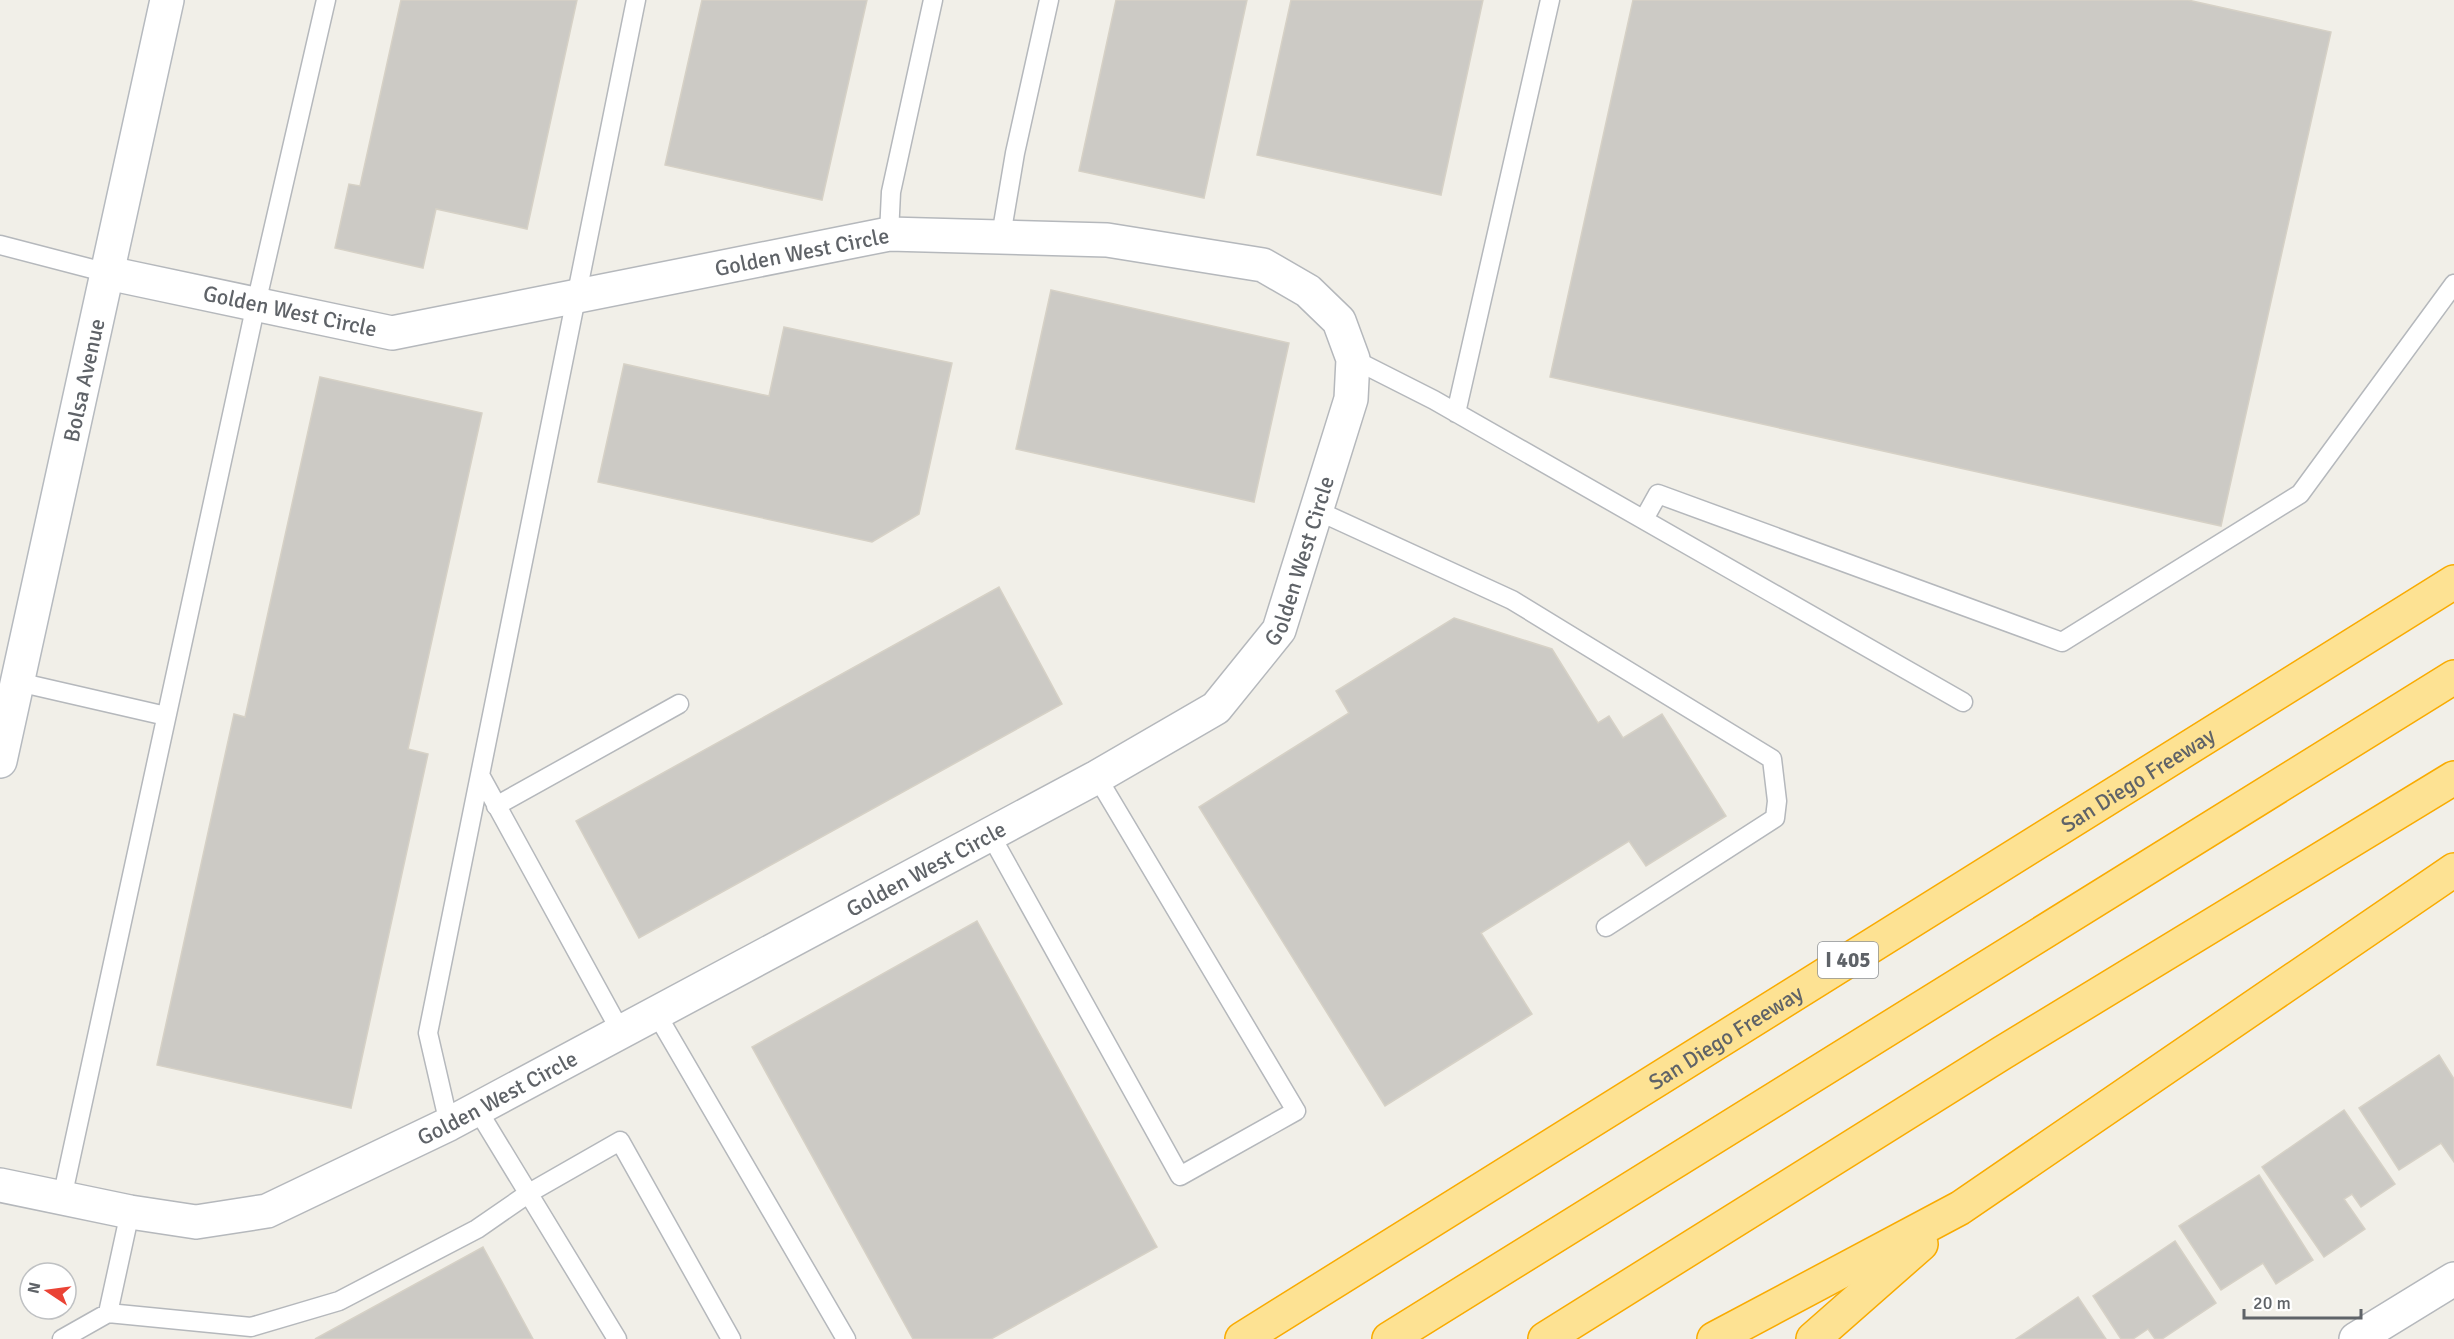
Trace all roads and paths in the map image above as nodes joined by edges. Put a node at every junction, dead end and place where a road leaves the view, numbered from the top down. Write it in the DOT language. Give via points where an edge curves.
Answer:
graph roads {
  1 [pos="167,0"];
  2 [pos="326,0"];
  3 [pos="636,0"];
  4 [pos="933,0"];
  5 [pos="1048,0"];
  6 [pos="1550,0"];
  7 [pos="889,234"];
  8 [pos="1000,237"];
  9 [pos="0,245"];
  10 [pos="108,273"];
  11 [pos="2454,284"];
  12 [pos="576,296"];
  13 [pos="256,304"];
  14 [pos="1353,359"];
  15 [pos="1456,413"];
  16 [pos="1316,510"];
  17 [pos="1644,519"];
  18 [pos="2454,582"];
  19 [pos="2454,677"];
  20 [pos="18,682"];
  21 [pos="1963,702"];
  22 [pos="679,704"];
  23 [pos="166,716"];
  24 [pos="0,761"];
  25 [pos="480,775"];
  26 [pos="1097,777"];
  27 [pos="2454,778"];
  28 [pos="496,806"];
  29 [pos="990,834"];
  30 [pos="2454,870"];
  31 [pos="1606,927"];
  32 [pos="656,1013"];
  33 [pos="621,1032"];
  34 [pos="463,1116"];
  35 [pos="0,1185"];
  36 [pos="528,1193"];
  37 [pos="62,1198"];
  38 [pos="1960,1209"];
  39 [pos="130,1212"];
  40 [pos="2454,1280"];
  41 [pos="108,1313"];
  42 [pos="62,1339"];
  43 [pos="617,1339"];
  44 [pos="731,1339"];
  45 [pos="846,1339"];
  46 [pos="1242,1339"];
  47 [pos="1389,1339"];
  48 [pos="1545,1339"];
  49 [pos="1714,1339"];
  50 [pos="1814,1339"];
  51 [pos="2356,1339"];
  1 -- 10 [label="street, Bolsa Avenue"];
  2 -- 13 [label="lane"];
  3 -- 12 [label="lane"];
  4 -- 7 [label="lane" via="891,192"];
  5 -- 8 [label="lane"];
  6 -- 15 [label="lane"];
  7 -- 8 [label="street, Golden West Circle"];
  7 -- 12 [label="street, Golden West Circle"];
  8 -- 14 [label="street, Golden West Circle" via="1107,240 1263,265 1308,291 1339,321"];
  9 -- 10 [label="lane"];
  10 -- 13 [label="street, Golden West Circle"];
  10 -- 20 [label="street, Bolsa Avenue"];
  11 -- 17 [label="lane" via="2300,494 2062,642 1658,494"];
  12 -- 13 [label="street, Golden West Circle" via="392,333"];
  12 -- 25 [label="lane"];
  13 -- 23 [label="lane"];
  14 -- 15 [label="lane"];
  14 -- 16 [label="street, Golden West Circle" via="1352,399"];
  15 -- 17 [label="lane"];
  16 -- 26 [label="street, Golden West Circle" via="1280,630 1216,708"];
  16 -- 31 [label="lane" via="1512,600 1772,759 1775,818"];
  17 -- 21 [label="lane"];
  18 -- 46 [label="highway, San Diego Freeway / I 405"];
  19 -- 47 [label="highway"];
  20 -- 23 [label="lane"];
  20 -- 24 [label="street, Bolsa Avenue"];
  22 -- 28 [label="lane"];
  23 -- 37 [label="lane"];
  25 -- 28 [label="lane"];
  25 -- 34 [label="lane" via="428,1033"];
  26 -- 29 [label="street, Golden West Circle"];
  26 -- 29 [label="lane" via="1296,1111 1180,1176"];
  27 -- 48 [label="highway" via="2002,1053"];
  28 -- 33 [label="lane"];
  29 -- 32 [label="street, Golden West Circle"];
  30 -- 38 [label="highway"];
  32 -- 33 [label="street, Golden West Circle"];
  32 -- 45 [label="lane"];
  33 -- 34 [label="street, Golden West Circle"];
  34 -- 36 [label="lane"];
  34 -- 39 [label="street, Golden West Circle" via="267,1211 195,1222"];
  35 -- 37 [label="street, Golden West Circle"];
  36 -- 41 [label="lane" via="477,1229 339,1301 251,1327"];
  36 -- 43 [label="lane"];
  36 -- 44 [label="lane" via="620,1141"];
  37 -- 39 [label="street, Golden West Circle"];
  38 -- 49 [label="highway"];
  38 -- 50 [label="highway"];
  39 -- 41 [label="lane"];
  40 -- 51 [label="street"];
  41 -- 42 [label="lane"];
}
